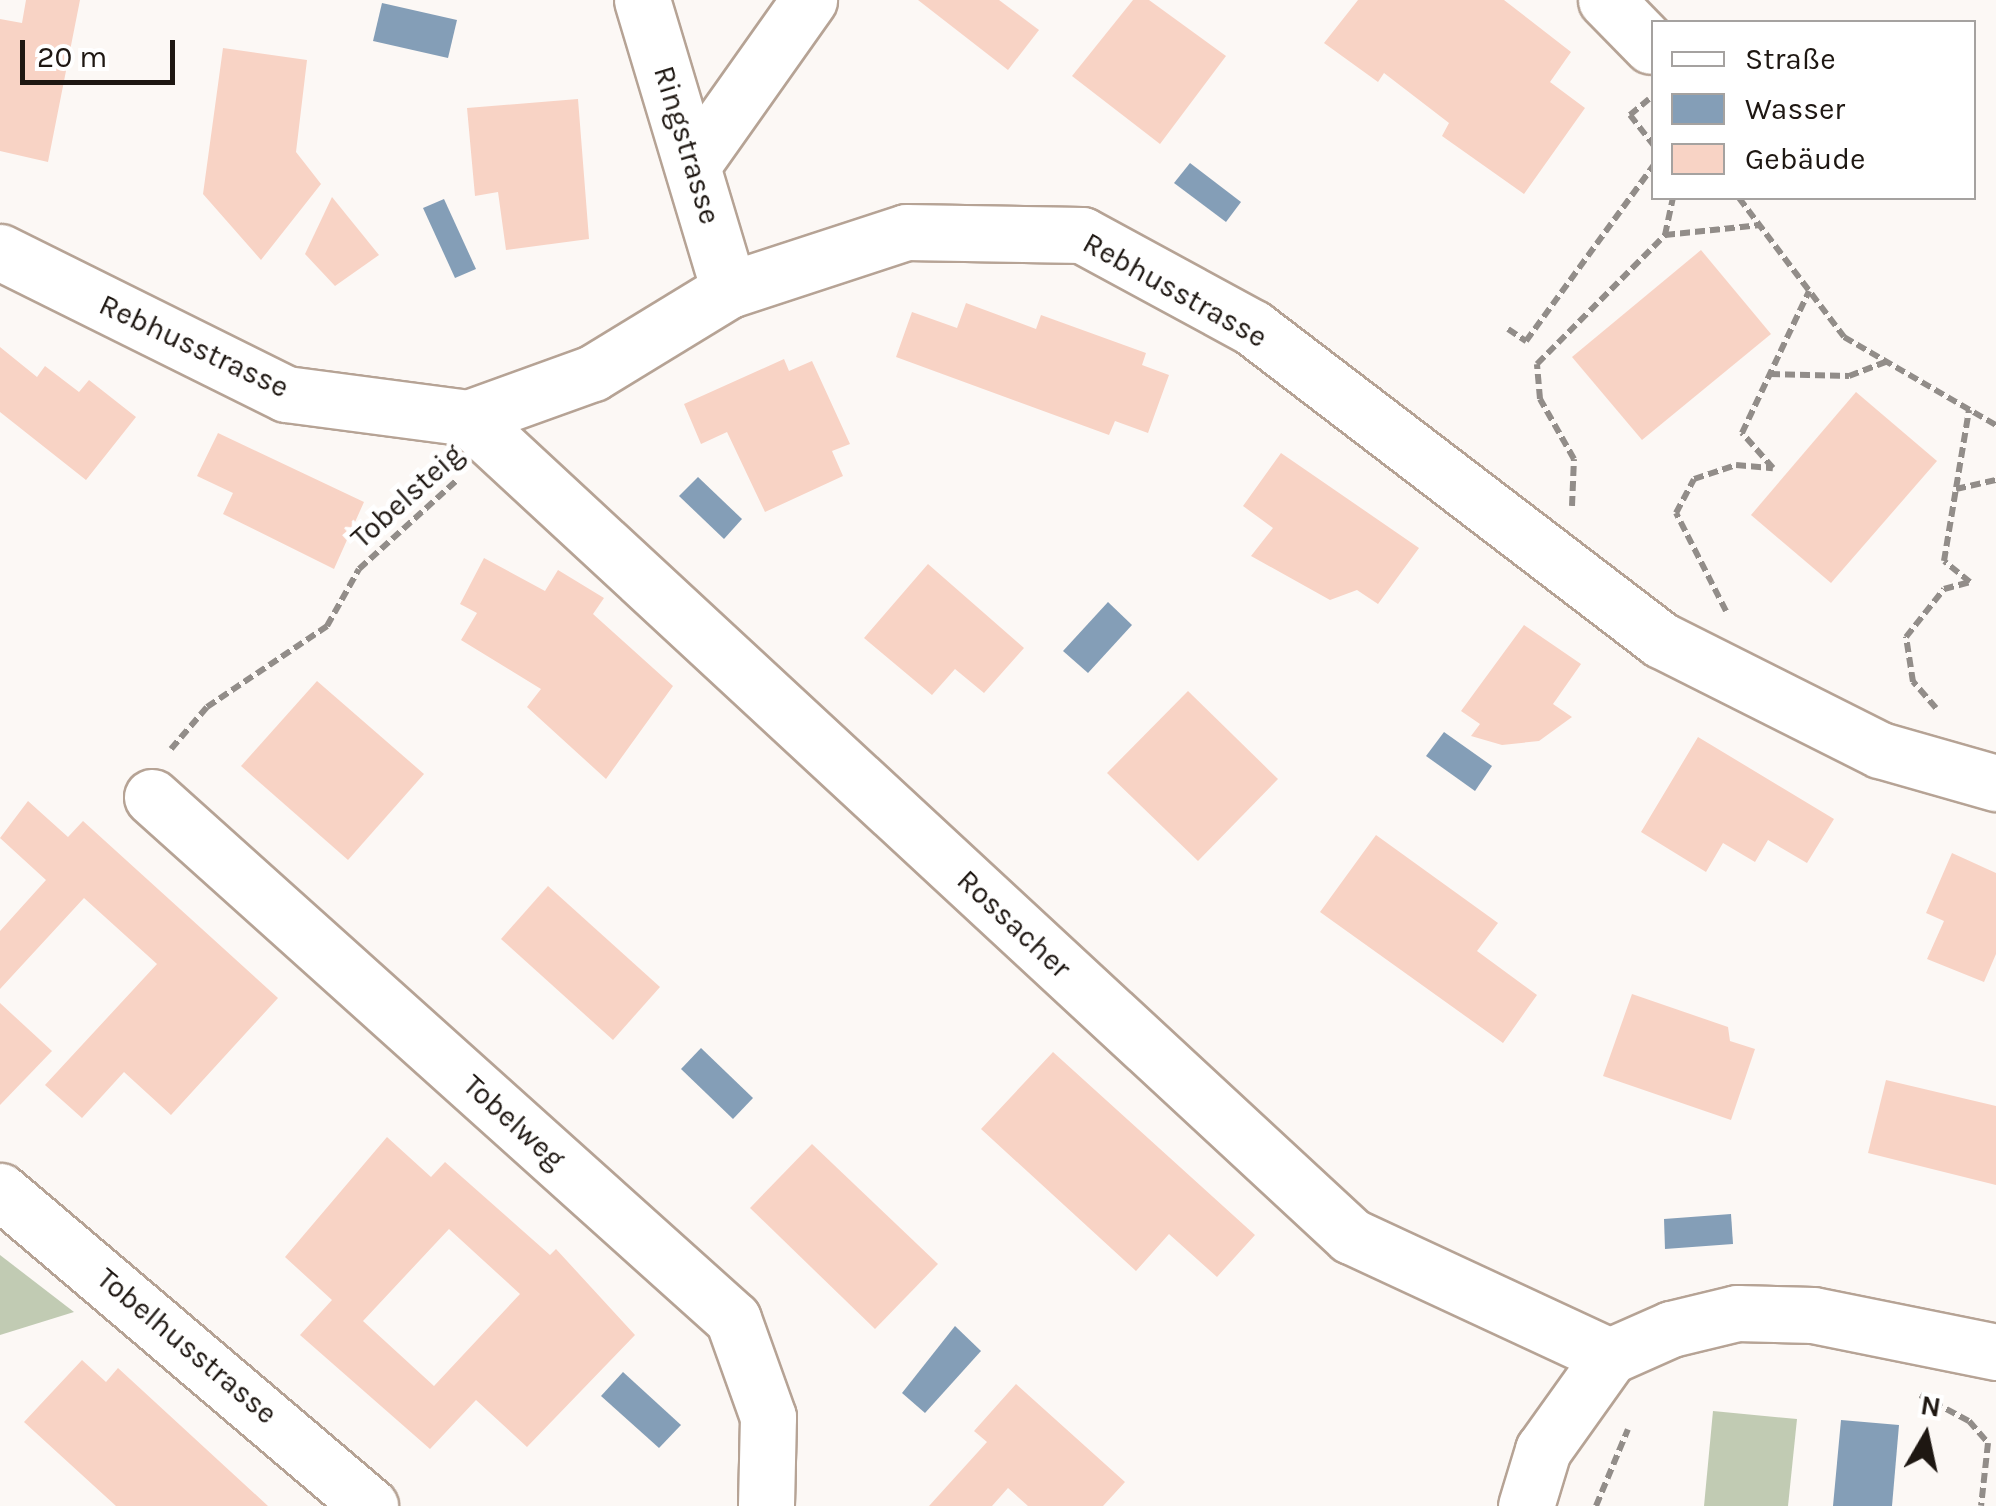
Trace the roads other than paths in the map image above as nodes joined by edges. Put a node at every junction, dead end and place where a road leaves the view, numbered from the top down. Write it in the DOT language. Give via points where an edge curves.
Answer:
graph roads {
  1 [pos="642,0"];
  2 [pos="809,0"];
  3 [pos="1606,0"];
  4 [pos="1651,68"];
  5 [pos="694,164"];
  6 [pos="0,252"];
  7 [pos="730,290"];
  8 [pos="482,431"];
  9 [pos="1973,777"];
  10 [pos="152,797"];
  11 [pos="0,1191"];
  12 [pos="1996,1352"];
  13 [pos="1610,1356"];
  14 [pos="370,1506"];
  15 [pos="766,1506"];
  16 [pos="1526,1506"];
  1 -- 5 [label="street, Ringstrasse"];
  2 -- 5 [label="street"];
  3 -- 4 [label="street"];
  5 -- 7 [label="street, Ringstrasse"];
  6 -- 8 [label="street, Rebhusstrasse" via="286,394"];
  7 -- 8 [label="street, Rebhusstrasse"];
  7 -- 9 [label="street, Rebhusstrasse" via="906,232 1082,235 1254,328 1660,640 1880,750"];
  8 -- 13 [label="street, Rossacher" via="1351,1236"];
  10 -- 15 [label="street, Tobelweg" via="734,1319 768,1417"];
  11 -- 14 [label="street, Tobelhusstrasse"];
  12 -- 13 [label="street" via="1812,1315 1737,1313"];
  13 -- 16 [label="street" via="1543,1450"];
}
